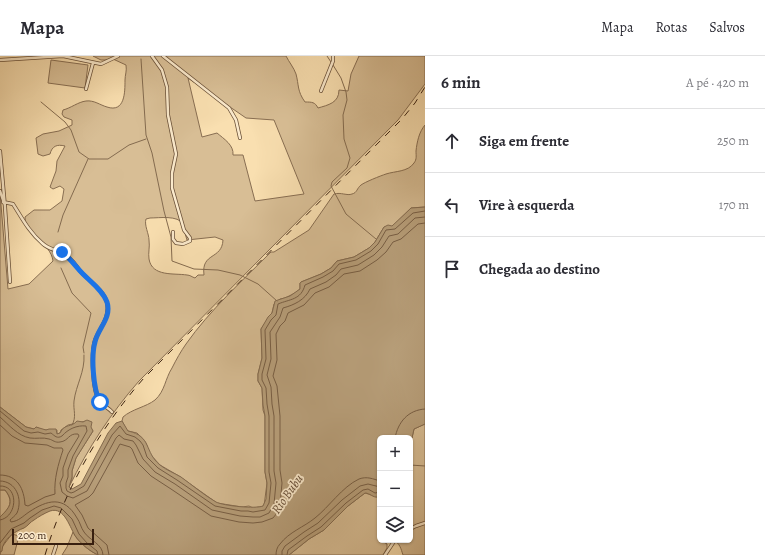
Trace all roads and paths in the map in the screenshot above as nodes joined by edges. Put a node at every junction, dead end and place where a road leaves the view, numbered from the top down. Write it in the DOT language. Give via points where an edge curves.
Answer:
graph roads {
  1 [pos="118,56"];
  2 [pos="152,56"];
  3 [pos="163,56"];
  4 [pos="333,56"];
  5 [pos="75,57"];
  6 [pos="0,60"];
  7 [pos="93,63"];
  8 [pos="86,89"];
  9 [pos="321,91"];
  10 [pos="240,138"];
  11 [pos="0,151"];
  12 [pos="0,190"];
  13 [pos="4,202"];
  14 [pos="173,232"];
  15 [pos="10,282"];
  16 [pos="112,412"];
  17 [pos="425,523"];
  18 [pos="413,528"];
  19 [pos="393,543"];
  20 [pos="56,546"];
  21 [pos="53,555"];
  22 [pos="385,555"];
  1 -- 7 [label="street" via="103,64"];
  2 -- 14 [label="street" via="162,70 167,87 168,115 176,154 172,188 184,230 190,241 177,244 173,240"];
  3 -- 10 [label="street" via="229,108 236,120"];
  4 -- 9 [label="street"];
  5 -- 6 [label="street"];
  5 -- 7 [label="street"];
  7 -- 8 [label="street"];
  11 -- 13 [label="street"];
  12 -- 13 [label="street"];
  13 -- 15 [label="street"];
  13 -- 16 [label="street" via="13,204 28,230 42,243 70,258 106,300 106,319 94,344 93,378 100,402"];
  17 -- 18 [label="street"];
  19 -- 22 [label="street"];
  20 -- 21 [label="street"];
}
